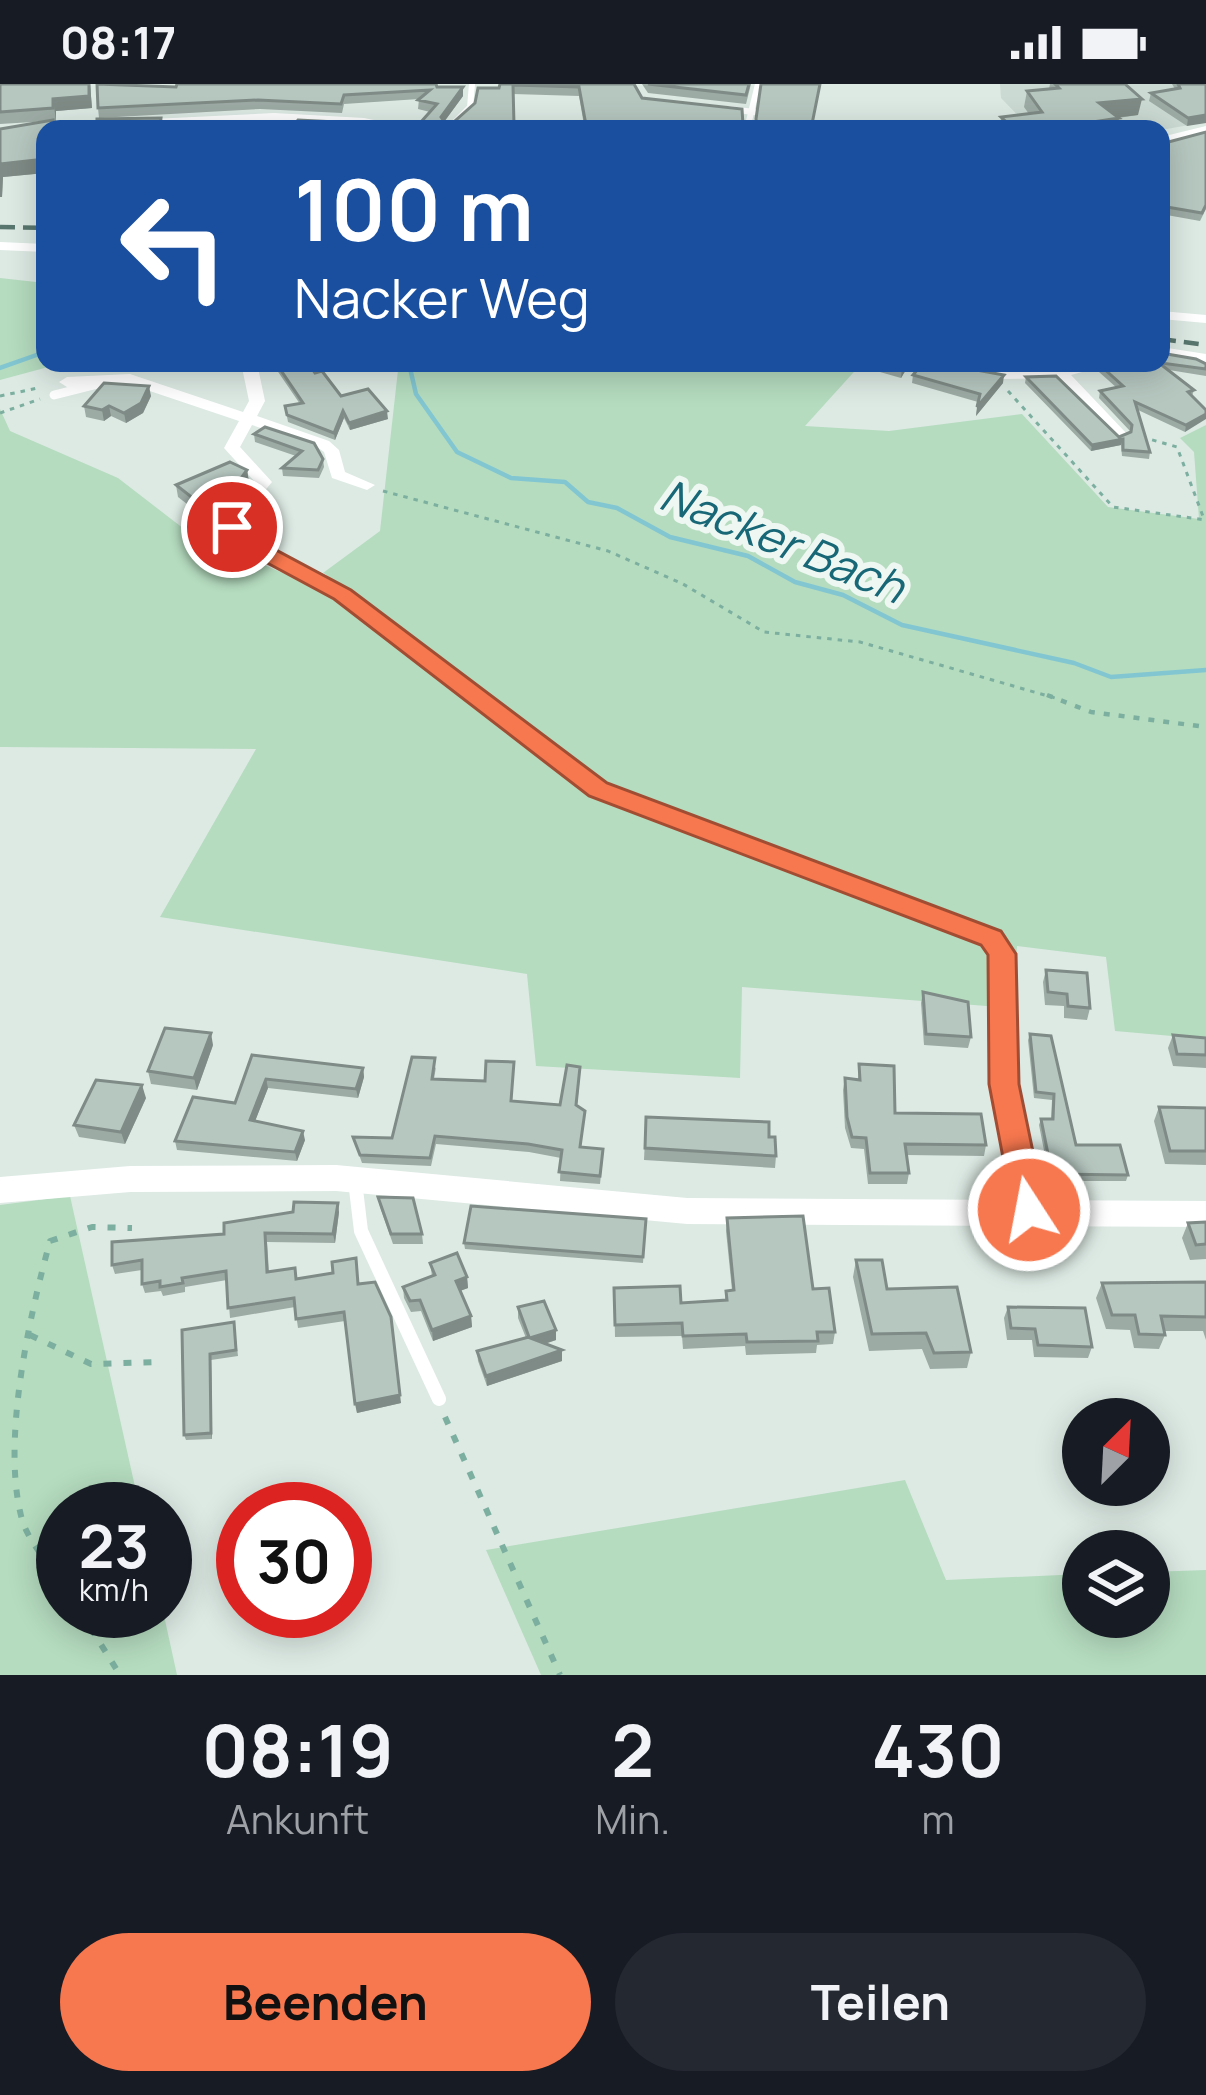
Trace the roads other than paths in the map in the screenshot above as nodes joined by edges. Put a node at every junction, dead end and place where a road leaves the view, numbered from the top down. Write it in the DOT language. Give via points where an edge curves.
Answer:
graph roads {
  1 [pos="472,84"];
  2 [pos="758,84"];
  3 [pos="713,107"];
  4 [pos="754,112"];
  5 [pos="457,120"];
  6 [pos="751,120"];
  7 [pos="36,130"];
  8 [pos="21,131"];
  9 [pos="1206,131"];
  10 [pos="1170,140"];
  11 [pos="0,246"];
  12 [pos="36,248"];
  13 [pos="1170,316"];
  14 [pos="1206,319"];
  15 [pos="1170,352"];
  16 [pos="1206,358"];
  17 [pos="252,372"];
  18 [pos="985,372"];
  19 [pos="1076,372"];
  20 [pos="1063,376"];
  21 [pos="68,382"];
  22 [pos="154,387"];
  23 [pos="55,395"];
  24 [pos="247,421"];
  25 [pos="1119,434"];
  26 [pos="367,485"];
  27 [pos="355,1179"];
  28 [pos="0,1190"];
  29 [pos="1029,1210"];
  30 [pos="1206,1214"];
  31 [pos="439,1399"];
  1 -- 5 [label="lane" via="470,107"];
  2 -- 4 [label="lane"];
  3 -- 4 [label="lane"];
  4 -- 6 [label="lane"];
  7 -- 8 [label="main road"];
  9 -- 10 [label="main road"];
  11 -- 12 [label="street"];
  13 -- 14 [label="street"];
  15 -- 16 [label="street"];
  17 -- 24 [label="street" via="258,394"];
  18 -- 20 [label="street"];
  19 -- 20 [label="street"];
  20 -- 25 [label="street"];
  21 -- 22 [label="street" via="112,377"];
  22 -- 23 [label="lane" via="93,384"];
  22 -- 24 [label="street"];
  24 -- 26 [label="street" via="323,444 338,475"];
  24 -- 29 [label="street" via="232,448 264,482 236,516 236,536 343,595 588,784 991,938 1002,954 1004,1084"];
  27 -- 28 [label="street" via="130,1179"];
  27 -- 29 [label="street" via="688,1211"];
  27 -- 31 [label="lane" via="361,1232"];
  29 -- 30 [label="street"];
}
